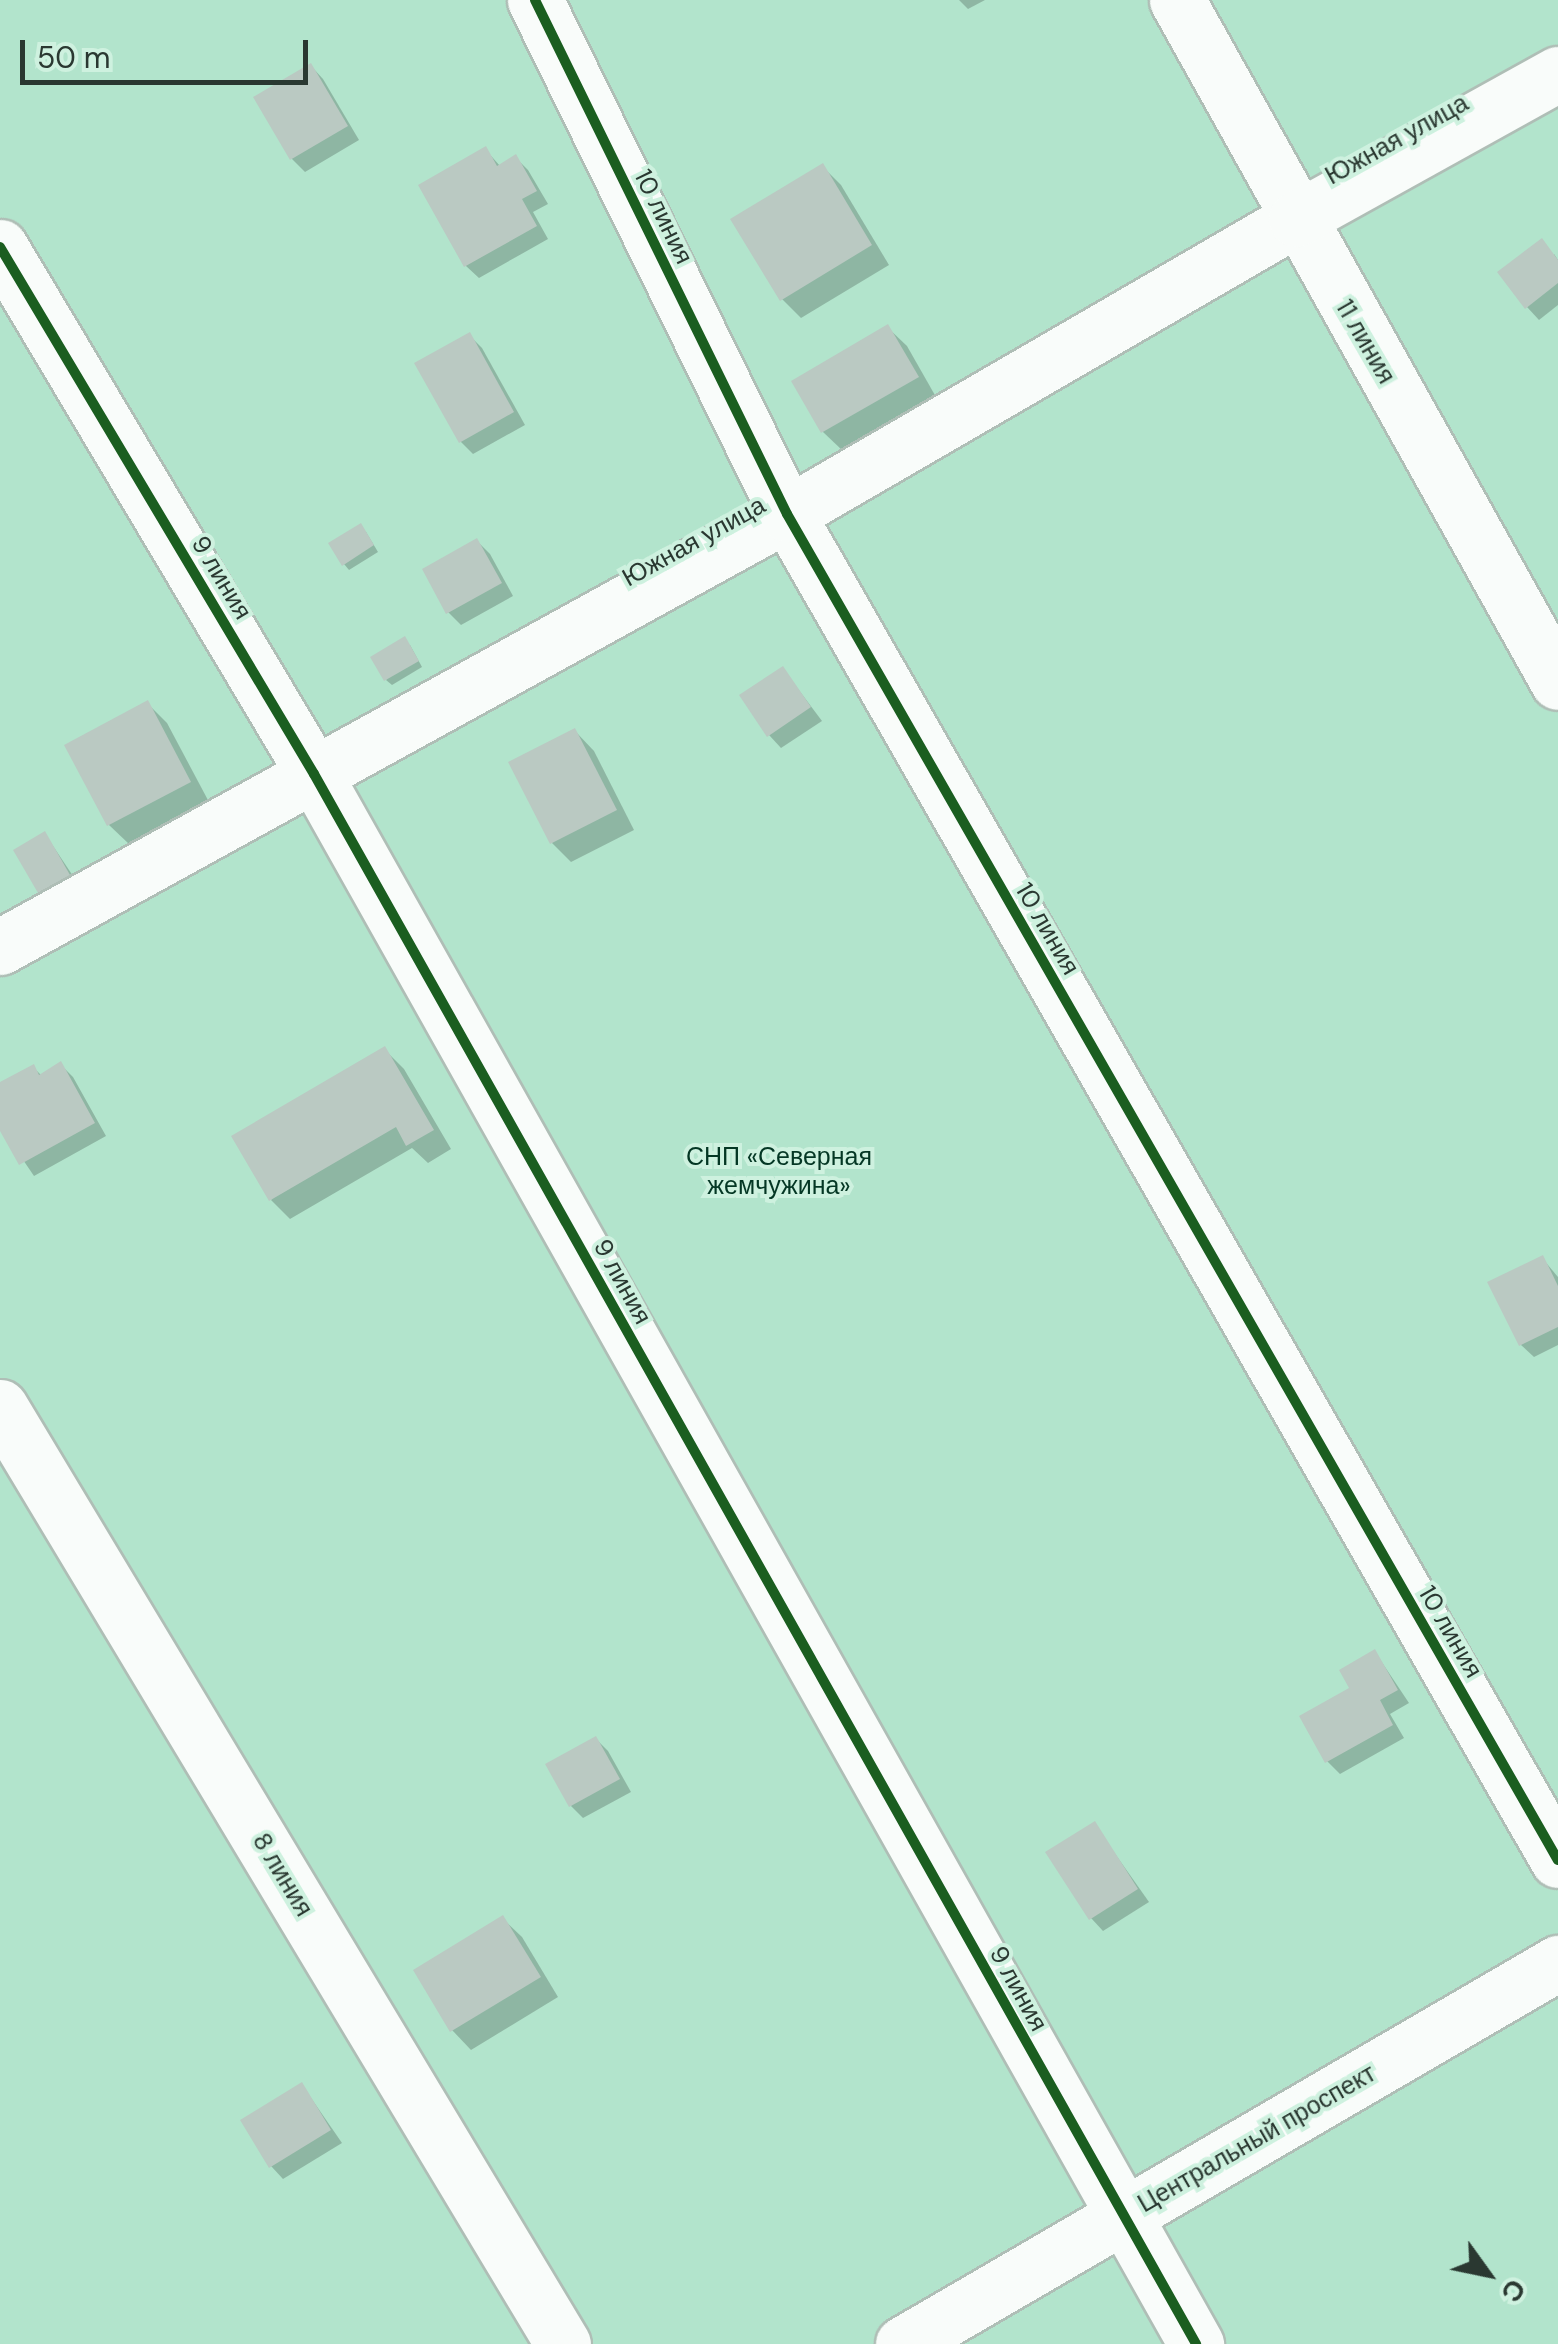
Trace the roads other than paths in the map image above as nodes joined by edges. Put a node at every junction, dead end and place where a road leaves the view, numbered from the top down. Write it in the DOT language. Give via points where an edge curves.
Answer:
graph roads {
  1 [pos="535,0"];
  2 [pos="1176,0"];
  3 [pos="1558,74"];
  4 [pos="1296,219"];
  5 [pos="0,247"];
  6 [pos="786,514"];
  7 [pos="1558,682"];
  8 [pos="314,774"];
  9 [pos="0,947"];
  10 [pos="0,1406"];
  11 [pos="1558,1860"];
  12 [pos="1558,1964"];
  13 [pos="1123,2218"];
  14 [pos="563,2344"];
  15 [pos="904,2344"];
  16 [pos="1196,2344"];
  1 -- 6 [label="street, 10 линия"];
  2 -- 4 [label="street, 11 линия"];
  3 -- 4 [label="street, Южная улица"];
  4 -- 6 [label="street, Южная улица"];
  4 -- 7 [label="street, 11 линия"];
  5 -- 8 [label="street, 9 линия"];
  6 -- 8 [label="street, Южная улица"];
  6 -- 11 [label="street, 10 линия"];
  8 -- 9 [label="street, Южная улица"];
  8 -- 13 [label="street, 9 линия"];
  10 -- 14 [label="street, 8 линия"];
  12 -- 13 [label="street, Центральный проспект"];
  13 -- 15 [label="street, Центральный проспект"];
  13 -- 16 [label="street, 9 линия"];
}
